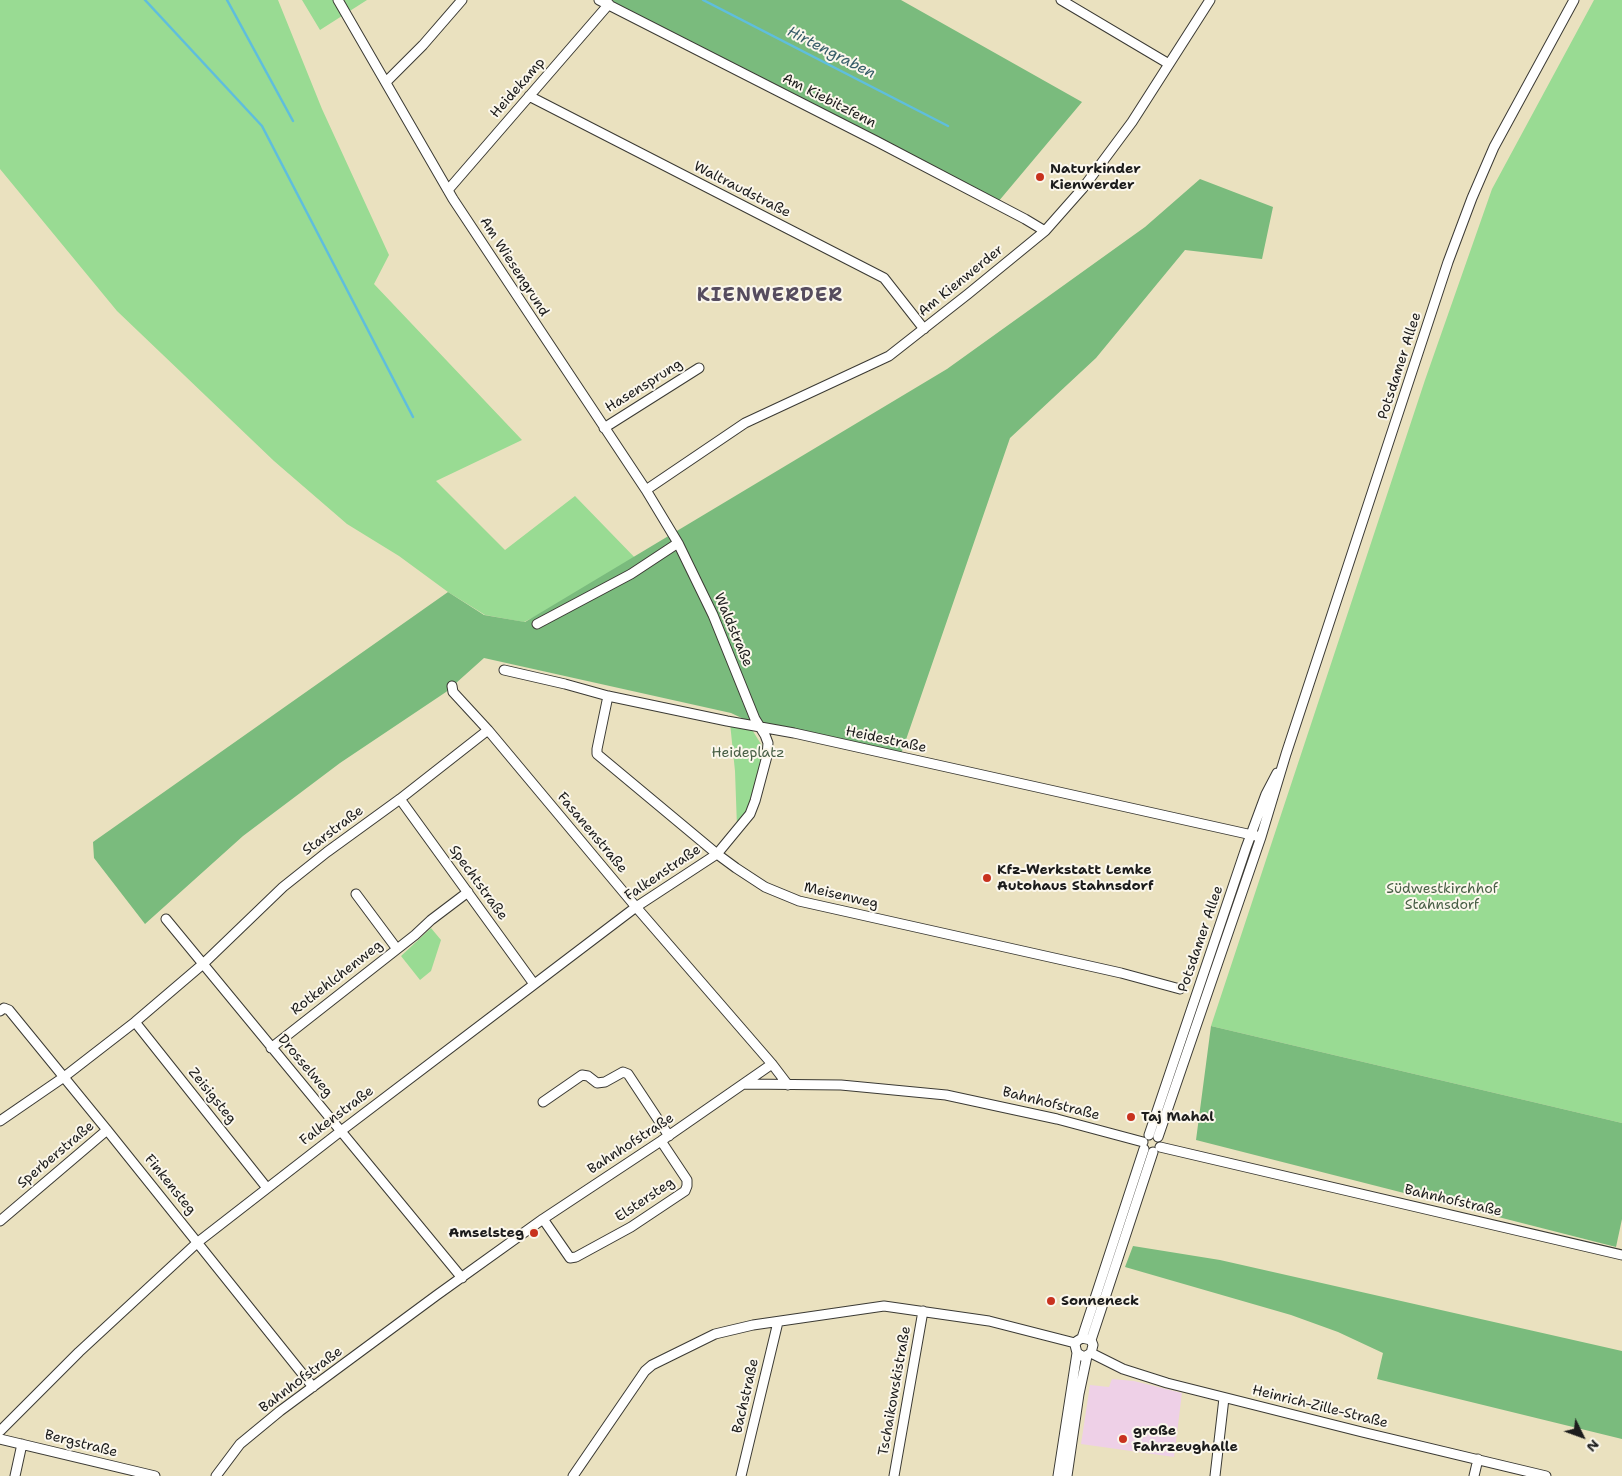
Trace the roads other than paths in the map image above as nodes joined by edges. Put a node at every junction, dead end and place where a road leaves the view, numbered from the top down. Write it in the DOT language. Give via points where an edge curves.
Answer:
graph roads {
  1 [pos="338,0"];
  2 [pos="462,0"];
  3 [pos="599,0"];
  4 [pos="1061,0"];
  5 [pos="1210,0"];
  6 [pos="1574,0"];
  7 [pos="609,4"];
  8 [pos="1169,64"];
  9 [pos="386,82"];
  10 [pos="529,96"];
  11 [pos="448,190"];
  12 [pos="1045,231"];
  13 [pos="924,329"];
  14 [pos="699,368"];
  15 [pos="604,428"];
  16 [pos="646,490"];
  17 [pos="678,543"];
  18 [pos="537,624"];
  19 [pos="504,670"];
  20 [pos="452,686"];
  21 [pos="608,696"];
  22 [pos="761,728"];
  23 [pos="488,730"];
  24 [pos="1286,754"];
  25 [pos="400,799"];
  26 [pos="1251,835"];
  27 [pos="1261,838"];
  28 [pos="717,854"];
  29 [pos="468,892"];
  30 [pos="356,894"];
  31 [pos="636,907"];
  32 [pos="166,919"];
  33 [pos="397,949"];
  34 [pos="203,964"];
  35 [pos="534,984"];
  36 [pos="1180,989"];
  37 [pos="0,1011"];
  38 [pos="136,1022"];
  39 [pos="271,1048"];
  40 [pos="772,1064"];
  41 [pos="64,1077"];
  42 [pos="743,1084"];
  43 [pos="788,1085"];
  44 [pos="543,1102"];
  45 [pos="0,1121"];
  46 [pos="107,1130"];
  47 [pos="340,1130"];
  48 [pos="665,1139"];
  49 [pos="1151,1144"];
  50 [pos="267,1188"];
  51 [pos="543,1219"];
  52 [pos="0,1221"];
  53 [pos="198,1242"];
  54 [pos="1622,1255"];
  55 [pos="462,1278"];
  56 [pos="923,1311"];
  57 [pos="778,1322"];
  58 [pos="1083,1340"];
  59 [pos="1077,1353"];
  60 [pos="1089,1355"];
  61 [pos="314,1387"];
  62 [pos="1224,1398"];
  63 [pos="0,1431"];
  64 [pos="0,1440"];
  65 [pos="22,1444"];
  66 [pos="1478,1459"];
  67 [pos="15,1476"];
  68 [pos="155,1476"];
  69 [pos="216,1476"];
  70 [pos="573,1476"];
  71 [pos="741,1476"];
  72 [pos="894,1476"];
  73 [pos="1058,1476"];
  74 [pos="1068,1476"];
  75 [pos="1215,1476"];
  76 [pos="1474,1476"];
  77 [pos="1546,1476"];
  1 -- 9 [label="street, Am Wiesengrund"];
  2 -- 9 [label="street"];
  3 -- 7 [label="street, Am Kiebitzfenn"];
  4 -- 8 [label="street"];
  5 -- 8 [label="street, Am Kienwerder"];
  6 -- 24 [label="street, Potsdamer Allee" via="1494,147 1472,198"];
  7 -- 10 [label="street, Heidekamp"];
  7 -- 12 [label="street, Am Kiebitzfenn"];
  8 -- 12 [label="street, Am Kienwerder" via="1107,156"];
  9 -- 11 [label="street, Am Wiesengrund"];
  10 -- 11 [label="street, Heidekamp"];
  10 -- 13 [label="street, Waltraudstraße" via="884,278"];
  11 -- 15 [label="street, Am Wiesengrund"];
  12 -- 13 [label="street, Am Kienwerder"];
  13 -- 16 [label="street, Am Kienwerder" via="889,356 744,423"];
  14 -- 15 [label="street, Hasensprung"];
  15 -- 16 [label="street, Am Wiesengrund"];
  16 -- 17 [label="street, Am Wiesengrund"];
  17 -- 18 [label="street" via="631,574"];
  17 -- 22 [label="street, Waldstraße"];
  19 -- 21 [label="street, Heidestraße"];
  20 -- 23 [label="street, Fasanenstraße" via="453,692"];
  21 -- 22 [label="street, Heidestraße"];
  21 -- 28 [label="street, Meisenweg" via="597,754"];
  22 -- 26 [label="street, Heidestraße"];
  22 -- 28 [label="street" via="768,743 767,756 755,801 750,814"];
  23 -- 25 [label="street, Starstraße"];
  23 -- 31 [label="street, Fasanenstraße"];
  24 -- 26 [label="street, Potsdamer Allee"];
  24 -- 27 [label="street, Potsdamer Allee"];
  25 -- 29 [label="street, Spechtstraße"];
  25 -- 34 [label="street, Starstraße" via="283,887"];
  26 -- 27 [label="street, Heidestraße"];
  26 -- 49 [label="street, Potsdamer Allee"];
  27 -- 49 [label="street, Potsdamer Allee"];
  28 -- 31 [label="street, Falkenstraße"];
  28 -- 36 [label="street, Meisenweg" via="765,887 800,901"];
  29 -- 33 [label="street, Rotkehlchenweg"];
  29 -- 35 [label="street, Spechtstraße"];
  30 -- 33 [label="street, Rotkehlchenweg"];
  31 -- 35 [label="street, Falkenstraße"];
  31 -- 40 [label="street, Fasanenstraße"];
  32 -- 34 [label="street"];
  33 -- 39 [label="street, Rotkehlchenweg"];
  34 -- 38 [label="street, Starstraße"];
  34 -- 39 [label="street, Drosselweg"];
  35 -- 47 [label="street, Falkenstraße"];
  37 -- 41 [label="street, Finkensteg" via="4,1008 9,1010"];
  38 -- 41 [label="street, Starstraße"];
  38 -- 50 [label="street, Zeisigsteg"];
  39 -- 47 [label="street, Drosselweg"];
  40 -- 42 [label="street"];
  40 -- 43 [label="street, Fasanenstraße"];
  41 -- 45 [label="street, Starstraße"];
  41 -- 46 [label="street, Finkensteg"];
  42 -- 43 [label="street, Bahnhofstraße"];
  42 -- 48 [label="street, Bahnhofstraße"];
  43 -- 49 [label="street, Bahnhofstraße" via="841,1085 951,1096"];
  44 -- 48 [label="street" via="582,1075 597,1083 623,1072 628,1074"];
  46 -- 52 [label="street, Sperberstraße"];
  46 -- 53 [label="street, Finkensteg"];
  47 -- 50 [label="street, Falkenstraße"];
  47 -- 55 [label="street, Drosselweg"];
  48 -- 51 [label="street, Bahnhofstraße"];
  48 -- 51 [label="street, Elstersteg" via="687,1186 685,1191 631,1227 570,1258"];
  49 -- 54 [label="street, Bahnhofstraße"];
  49 -- 58 [label="street, Potsdamer Allee"];
  50 -- 53 [label="street, Falkenstraße"];
  51 -- 55 [label="street, Bahnhofstraße"];
  53 -- 61 [label="street, Finkensteg"];
  53 -- 63 [label="street, Falkenstraße"];
  55 -- 61 [label="street, Bahnhofstraße"];
  56 -- 57 [label="street" via="884,1306"];
  56 -- 58 [label="street"];
  56 -- 72 [label="street, Tschaikowskistraße"];
  57 -- 70 [label="street" via="715,1334 652,1365"];
  57 -- 71 [label="street, Bachstraße"];
  58 -- 59 [label="street" via="1075,1348"];
  58 -- 60 [label="street" via="1093,1345"];
  59 -- 60 [label="street"];
  59 -- 73 [label="street"];
  60 -- 62 [label="street, Heinrich-Zille-Straße" via="1123,1369"];
  60 -- 74 [label="street" via="1079,1394"];
  61 -- 69 [label="street, Bahnhofstraße" via="240,1444"];
  62 -- 66 [label="street, Heinrich-Zille-Straße"];
  62 -- 75 [label="street"];
  64 -- 65 [label="street, Bergstraße"];
  65 -- 67 [label="street"];
  65 -- 68 [label="street, Bergstraße"];
  66 -- 76 [label="street"];
  66 -- 77 [label="street, Heinrich-Zille-Straße"];
}
